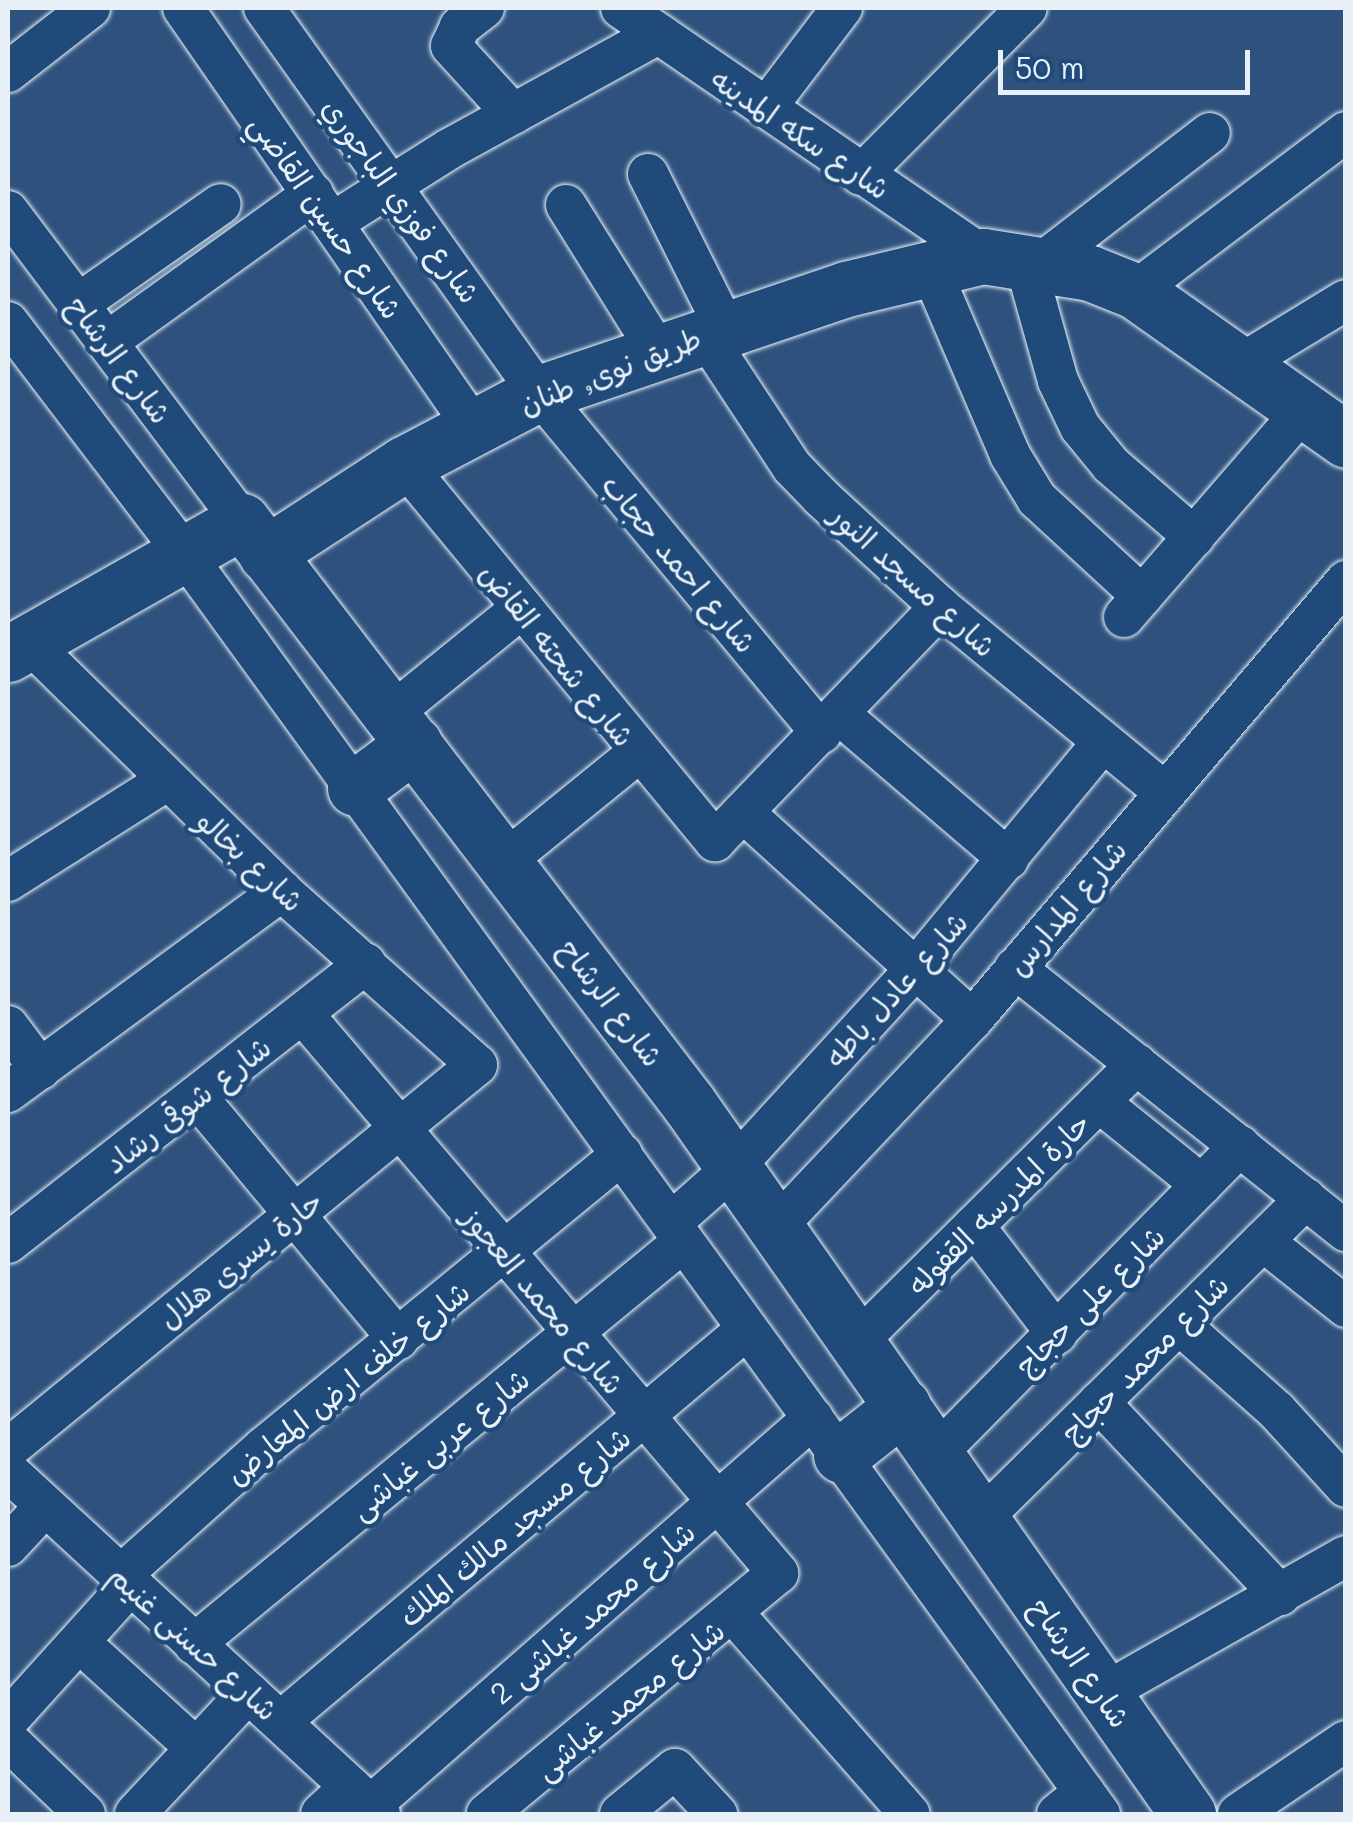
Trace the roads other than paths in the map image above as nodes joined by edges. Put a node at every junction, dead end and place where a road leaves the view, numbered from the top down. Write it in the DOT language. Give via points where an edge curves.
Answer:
graph roads {
  1 [pos="90,8"];
  2 [pos="182,8"];
  3 [pos="264,8"];
  4 [pos="484,8"];
  5 [pos="620,8"];
  6 [pos="842,8"];
  7 [pos="1027,8"];
  8 [pos="656,35"];
  9 [pos="8,72"];
  10 [pos="766,108"];
  11 [pos="512,114"];
  12 [pos="1346,132"];
  13 [pos="1210,133"];
  14 [pos="648,174"];
  15 [pos="861,174"];
  16 [pos="391,185"];
  17 [pos="221,204"];
  18 [pos="566,204"];
  19 [pos="322,208"];
  20 [pos="8,211"];
  21 [pos="1016,259"];
  22 [pos="930,268"];
  23 [pos="1135,290"];
  24 [pos="1346,300"];
  25 [pos="78,304"];
  26 [pos="8,322"];
  27 [pos="695,337"];
  28 [pos="107,342"];
  29 [pos="1244,362"];
  30 [pos="540,393"];
  31 [pos="472,425"];
  32 [pos="1324,425"];
  33 [pos="404,464"];
  34 [pos="254,537"];
  35 [pos="1194,537"];
  36 [pos="186,556"];
  37 [pos="1346,582"];
  38 [pos="940,607"];
  39 [pos="522,608"];
  40 [pos="18,648"];
  41 [pos="830,724"];
  42 [pos="402,729"];
  43 [pos="1103,742"];
  44 [pos="638,753"];
  45 [pos="166,781"];
  46 [pos="355,788"];
  47 [pos="1162,791"];
  48 [pos="743,812"];
  49 [pos="1008,859"];
  50 [pos="505,861"];
  51 [pos="8,881"];
  52 [pos="282,891"];
  53 [pos="366,964"];
  54 [pos="916,968"];
  55 [pos="1016,968"];
  56 [pos="303,1014"];
  57 [pos="972,1020"];
  58 [pos="8,1026"];
  59 [pos="1137,1064"];
  60 [pos="474,1070"];
  61 [pos="24,1080"];
  62 [pos="196,1097"];
  63 [pos="1099,1102"];
  64 [pos="400,1129"];
  65 [pos="1240,1146"];
  66 [pos="622,1154"];
  67 [pos="733,1168"];
  68 [pos="1202,1185"];
  69 [pos="1306,1198"];
  70 [pos="294,1215"];
  71 [pos="778,1225"];
  72 [pos="974,1226"];
  73 [pos="1346,1231"];
  74 [pos="678,1232"];
  75 [pos="1263,1240"];
  76 [pos="8,1243"];
  77 [pos="504,1253"];
  78 [pos="1346,1307"];
  79 [pos="1179,1324"];
  80 [pos="747,1330"];
  81 [pos="572,1333"];
  82 [pos="1057,1334"];
  83 [pos="398,1339"];
  84 [pos="858,1341"];
  85 [pos="1099,1402"];
  86 [pos="903,1406"];
  87 [pos="643,1417"];
  88 [pos="826,1437"];
  89 [pos="8,1449"];
  90 [pos="936,1454"];
  91 [pos="8,1470"];
  92 [pos="1346,1487"];
  93 [pos="718,1502"];
  94 [pos="45,1506"];
  95 [pos="982,1518"];
  96 [pos="8,1546"];
  97 [pos="1346,1556"];
  98 [pos="126,1580"];
  99 [pos="771,1584"];
  100 [pos="1280,1595"];
  101 [pos="734,1614"];
  102 [pos="79,1642"];
  103 [pos="194,1644"];
  104 [pos="248,1693"];
  105 [pos="1102,1694"];
  106 [pos="8,1720"];
  107 [pos="281,1722"];
  108 [pos="8,1740"];
  109 [pos="1346,1741"];
  110 [pos="196,1748"];
  111 [pos="367,1802"];
  112 [pos="1080,1807"];
  113 [pos="85,1814"];
  114 [pos="135,1814"];
  115 [pos="321,1814"];
  116 [pos="487,1814"];
  117 [pos="620,1814"];
  118 [pos="717,1814"];
  119 [pos="910,1814"];
  120 [pos="1188,1814"];
  121 [pos="1238,1814"];
  1 -- 9 [label="street"];
  2 -- 19 [label="street, شارع حسين القاضي"];
  3 -- 16 [label="street, شارع فوزي الباجوري"];
  4 -- 11 [label="street" via="453,36 452,46"];
  5 -- 8 [label="street, شارع سكه المدينه"];
  6 -- 10 [label="street"];
  7 -- 15 [label="street"];
  8 -- 10 [label="street, شارع سكه المدينه"];
  8 -- 11 [label="street"];
  10 -- 15 [label="street, شارع سكه المدينه"];
  11 -- 16 [label="street"];
  12 -- 23 [label="street"];
  13 -- 21 [label="street"];
  14 -- 27 [label="street, شارع مسجد النور"];
  15 -- 21 [label="street, شارع سكه المدينه"];
  16 -- 19 [label="street"];
  16 -- 30 [label="street, شارع فوزي الباجوري"];
  17 -- 25 [label="street"];
  18 -- 27 [label="street"];
  19 -- 28 [label="street"];
  19 -- 31 [label="street, شارع حسين القاضي"];
  20 -- 25 [label="street, شارع الرشاح"];
  21 -- 22 [label="main road, طريق نوى, طنان"];
  21 -- 23 [label="main road"];
  21 -- 35 [label="street" via="1080,427 1111,465"];
  22 -- 27 [label="main road, طريق نوى, طنان"];
  22 -- 35 [label="street" via="1010,455 1037,499 1133,606"];
  23 -- 29 [label="main road"];
  24 -- 29 [label="street"];
  25 -- 28 [label="street, شارع الرشاح"];
  26 -- 36 [label="street"];
  27 -- 30 [label="main road, طريق نوى, طنان"];
  27 -- 38 [label="street, شارع مسجد النور" via="792,467"];
  28 -- 34 [label="street, شارع الرشاح"];
  29 -- 32 [label="main road"];
  30 -- 31 [label="main road, طريق نوى, طنان"];
  30 -- 41 [label="street, شارع احمد حجاب"];
  31 -- 33 [label="main road, طريق نوى, طنان"];
  32 -- 35 [label="street"];
  33 -- 34 [label="main road, طريق نوى, طنان"];
  33 -- 39 [label="street, شارع شحته القاض"];
  34 -- 36 [label="main road, طريق نوى, طنان"];
  34 -- 42 [label="main road, شارع الرشاح"];
  36 -- 40 [label="main road, طريق نوى, طنان"];
  36 -- 46 [label="street"];
  37 -- 47 [label="street, شارع المدارس"];
  38 -- 41 [label="street"];
  38 -- 43 [label="street, شارع مسجد النور"];
  39 -- 42 [label="street"];
  39 -- 44 [label="street, شارع شحته القاض"];
  40 -- 45 [label="street, شارع بخالو"];
  41 -- 48 [label="street"];
  41 -- 49 [label="street, شارع احمد حجاب"];
  42 -- 46 [label="main road"];
  42 -- 50 [label="main road, شارع الرشاح"];
  43 -- 47 [label="street, شارع مسجد النور"];
  43 -- 49 [label="street, شارع عادل باطه"];
  44 -- 48 [label="street, شارع شحته القاض" via="715,841"];
  44 -- 50 [label="street"];
  45 -- 51 [label="street"];
  45 -- 52 [label="street, شارع بخالو"];
  46 -- 66 [label="street"];
  47 -- 55 [label="street, شارع المدارس"];
  48 -- 54 [label="street"];
  49 -- 54 [label="street, شارع عادل باطه"];
  50 -- 67 [label="main road, شارع الرشاح"];
  52 -- 53 [label="street, شارع بخالو"];
  52 -- 61 [label="street"];
  53 -- 56 [label="street, شارع شوقى رشاد"];
  53 -- 60 [label="street, شارع بخالو" via="473,1055"];
  54 -- 57 [label="street"];
  54 -- 67 [label="street, شارع عادل باطه"];
  55 -- 57 [label="street, شارع المدارس"];
  55 -- 59 [label="street"];
  56 -- 62 [label="street, شارع شوقى رشاد"];
  56 -- 64 [label="street, شارع محمد العجوز"];
  57 -- 71 [label="street, شارع المدارس"];
  58 -- 61 [label="street"];
  59 -- 63 [label="street, حارة المدرسه القفوله"];
  59 -- 65 [label="street"];
  60 -- 64 [label="street, حارة يسرى هلال"];
  62 -- 70 [label="street"];
  62 -- 76 [label="street, شارع شوقى رشاد"];
  63 -- 68 [label="street"];
  63 -- 72 [label="street, حارة المدرسه القفوله"];
  64 -- 70 [label="street, حارة يسرى هلال"];
  64 -- 77 [label="street, شارع محمد العجوز"];
  65 -- 68 [label="street, شارع على حجاج"];
  65 -- 69 [label="street"];
  66 -- 74 [label="street"];
  66 -- 77 [label="street, شارع خلف ارض المعارض"];
  67 -- 71 [label="main road, شارع الرشاح"];
  67 -- 74 [label="street, شارع عادل باطه"];
  68 -- 82 [label="street, شارع على حجاج"];
  69 -- 73 [label="street"];
  69 -- 75 [label="street, شارع محمد حجاج"];
  70 -- 83 [label="street"];
  70 -- 89 [label="street, حارة يسرى هلال"];
  71 -- 84 [label="main road, شارع الرشاح"];
  72 -- 82 [label="street"];
  72 -- 84 [label="street, حارة المدرسه القفوله"];
  74 -- 80 [label="street"];
  74 -- 81 [label="street, شارع عربى غباشى"];
  75 -- 78 [label="street"];
  75 -- 79 [label="street, شارع محمد حجاج"];
  77 -- 81 [label="street, شارع محمد العجوز"];
  77 -- 83 [label="street, شارع خلف ارض المعارض"];
  79 -- 85 [label="street, شارع محمد حجاج"];
  79 -- 92 [label="street" via="1276,1410"];
  80 -- 87 [label="street, شارع مسجد مالك الملك"];
  80 -- 88 [label="street"];
  81 -- 87 [label="street, شارع محمد العجوز"];
  81 -- 103 [label="street, شارع عربى غباشى"];
  82 -- 90 [label="street, شارع على حجاج"];
  83 -- 98 [label="street, شارع خلف ارض المعارض"];
  84 -- 86 [label="main road, شارع الرشاح"];
  85 -- 95 [label="street, شارع محمد حجاج"];
  85 -- 100 [label="street"];
  86 -- 88 [label="main road"];
  86 -- 90 [label="main road, شارع الرشاح"];
  87 -- 93 [label="street, شارع محمد العجوز"];
  87 -- 107 [label="street, شارع مسجد مالك الملك"];
  88 -- 93 [label="street, شارع محمد غباشى 2"];
  88 -- 112 [label="street"];
  90 -- 95 [label="main road, شارع الرشاح"];
  91 -- 94 [label="street, شارع حسنى غنيم"];
  93 -- 99 [label="street, شارع محمد العجوز" via="776,1569"];
  93 -- 111 [label="street, شارع محمد غباشى 2"];
  94 -- 96 [label="street"];
  94 -- 98 [label="street, شارع حسنى غنيم"];
  95 -- 105 [label="main road, شارع الرشاح"];
  97 -- 100 [label="street"];
  98 -- 102 [label="street, شارع خلف ارض المعارض"];
  98 -- 103 [label="street, شارع حسنى غنيم"];
  99 -- 101 [label="street, شارع محمد غباشى"];
  100 -- 105 [label="street"];
  101 -- 116 [label="street, شارع محمد غباشى"];
  101 -- 119 [label="street"];
  102 -- 106 [label="street, شارع خلف ارض المعارض"];
  102 -- 110 [label="street"];
  103 -- 104 [label="street, شارع حسنى غنيم"];
  104 -- 107 [label="street, شارع حسنى غنيم"];
  104 -- 110 [label="street"];
  105 -- 120 [label="main road, شارع الرشاح"];
  107 -- 111 [label="street, شارع حسنى غنيم"];
  108 -- 113 [label="street"];
  109 -- 121 [label="street"];
  110 -- 114 [label="street"];
  111 -- 115 [label="street, شارع محمد غباشى 2"];
  117 -- 118 [label="street" via="675,1768"];
}
